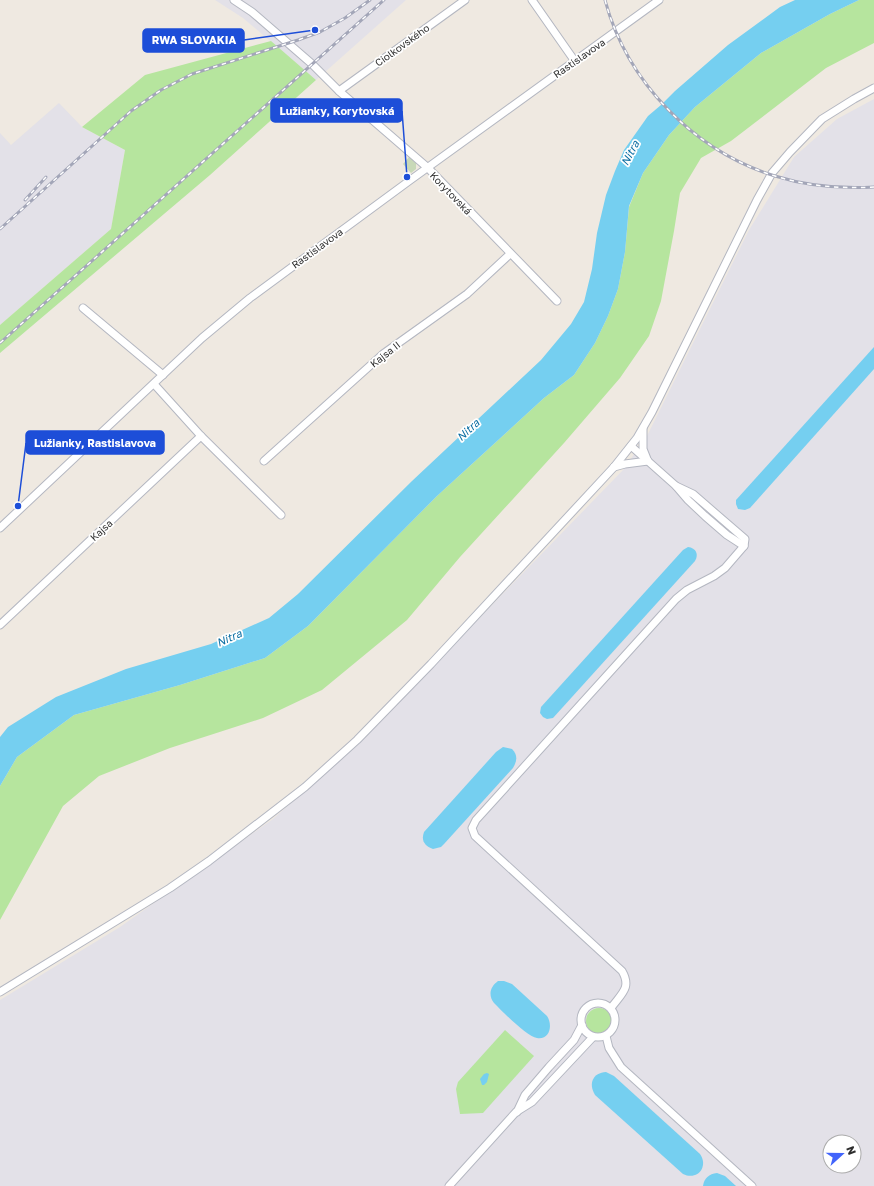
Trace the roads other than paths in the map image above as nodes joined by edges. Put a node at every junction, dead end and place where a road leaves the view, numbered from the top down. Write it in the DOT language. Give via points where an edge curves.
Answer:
graph roads {
  1 [pos="234,0"];
  2 [pos="465,0"];
  3 [pos="532,0"];
  4 [pos="659,0"];
  5 [pos="574,60"];
  6 [pos="874,88"];
  7 [pos="339,91"];
  8 [pos="428,168"];
  9 [pos="510,254"];
  10 [pos="557,302"];
  11 [pos="83,308"];
  12 [pos="164,375"];
  13 [pos="154,384"];
  14 [pos="643,429"];
  15 [pos="201,436"];
  16 [pos="631,446"];
  17 [pos="264,460"];
  18 [pos="648,461"];
  19 [pos="614,467"];
  20 [pos="281,515"];
  21 [pos="0,528"];
  22 [pos="0,625"];
  23 [pos="0,992"];
  24 [pos="611,1008"];
  25 [pos="582,1025"];
  26 [pos="606,1036"];
  27 [pos="593,1037"];
  28 [pos="516,1112"];
  29 [pos="450,1185"];
  30 [pos="752,1186"];
  1 -- 7 [label="street, Korytovská" via="252,12 312,64"];
  2 -- 7 [label="street, Ciolkovského"];
  3 -- 5 [label="street"];
  4 -- 5 [label="street, Rastislavova"];
  5 -- 8 [label="street, Rastislavova"];
  6 -- 14 [label="street" via="822,119 772,173"];
  7 -- 8 [label="street, Korytovská"];
  8 -- 9 [label="street, Korytovská"];
  8 -- 12 [label="street, Rastislavova" via="250,298 202,338"];
  9 -- 10 [label="street, Korytovská"];
  9 -- 17 [label="street, Kajsa II" via="467,294 383,354"];
  11 -- 12 [label="street"];
  12 -- 13 [label="street, Rastislavova"];
  13 -- 15 [label="street"];
  13 -- 21 [label="street, Rastislavova"];
  14 -- 16 [label="street"];
  14 -- 18 [label="street" via="643,449"];
  15 -- 20 [label="street"];
  15 -- 22 [label="street, Kajsa"];
  16 -- 18 [label="street"];
  16 -- 19 [label="street"];
  18 -- 19 [label="street"];
  18 -- 24 [label="street" via="705,516 744,546 725,568 687,590 676,600 476,820 472,828 475,836 622,971 627,978 626,987"];
  19 -- 23 [label="street" via="425,670 357,740 305,787 209,861"];
  24 -- 25 [label="street" via="604,1004 590,1005 581,1017"];
  24 -- 26 [label="street" via="616,1020 615,1026"];
  25 -- 27 [label="street"];
  25 -- 28 [label="street" via="574,1040 525,1095"];
  26 -- 27 [label="street"];
  26 -- 30 [label="street" via="609,1048 621,1067"];
  27 -- 28 [label="street" via="532,1102"];
  28 -- 29 [label="street"];
}
